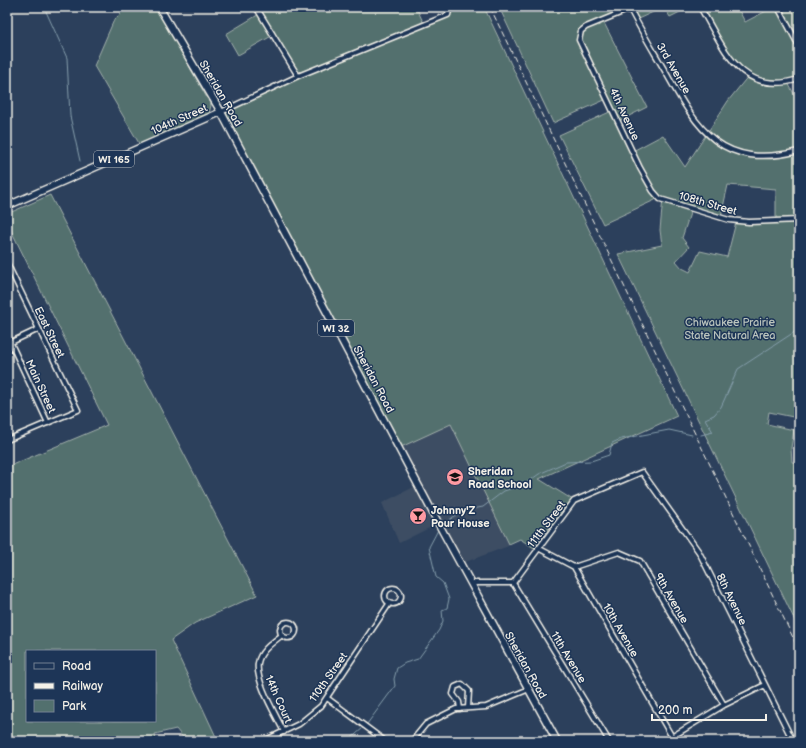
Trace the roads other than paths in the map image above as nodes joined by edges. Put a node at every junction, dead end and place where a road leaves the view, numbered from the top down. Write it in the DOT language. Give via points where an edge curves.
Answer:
graph roads {
  1 [pos="159,7"];
  2 [pos="256,7"];
  3 [pos="450,7"];
  4 [pos="700,7"];
  5 [pos="778,7"];
  6 [pos="630,8"];
  7 [pos="799,46"];
  8 [pos="298,76"];
  9 [pos="799,79"];
  10 [pos="221,112"];
  11 [pos="799,151"];
  12 [pos="660,199"];
  13 [pos="7,206"];
  14 [pos="799,220"];
  15 [pos="7,263"];
  16 [pos="39,329"];
  17 [pos="7,335"];
  18 [pos="9,343"];
  19 [pos="48,423"];
  20 [pos="8,438"];
  21 [pos="642,472"];
  22 [pos="538,548"];
  23 [pos="574,567"];
  24 [pos="471,583"];
  25 [pos="513,583"];
  26 [pos="389,604"];
  27 [pos="282,635"];
  28 [pos="765,685"];
  29 [pos="529,689"];
  30 [pos="327,698"];
  31 [pos="724,705"];
  32 [pos="468,708"];
  33 [pos="460,709"];
  34 [pos="284,732"];
  35 [pos="672,737"];
  36 [pos="264,741"];
  37 [pos="386,741"];
  38 [pos="412,741"];
  39 [pos="557,741"];
  40 [pos="609,741"];
  41 [pos="665,741"];
  42 [pos="793,741"];
  1 -- 10 [label="main road, Sheridan Road / WI 32"];
  2 -- 8 [label="street"];
  3 -- 8 [label="street, 104th Street" via="448,15"];
  4 -- 9 [label="street" via="734,62 746,74 762,83 781,83"];
  5 -- 7 [label="street"];
  6 -- 11 [label="street, 3rd Avenue" via="674,88 707,135 728,148 754,156"];
  6 -- 12 [label="street, 4th Avenue" via="586,27 579,40 640,168"];
  8 -- 10 [label="street, 104th Street"];
  10 -- 13 [label="main road, 104th Street / WI 165"];
  10 -- 24 [label="main road, Sheridan Road / WI 32"];
  12 -- 14 [label="street, 108th Street" via="729,220"];
  15 -- 16 [label="street, East Street"];
  16 -- 18 [label="street"];
  16 -- 19 [label="street, East Street" via="78,410"];
  17 -- 18 [label="street, Main Street"];
  18 -- 19 [label="street, Main Street"];
  19 -- 20 [label="street"];
  21 -- 22 [label="street, 111th Street" via="574,501"];
  21 -- 28 [label="street, 8th Avenue" via="699,552"];
  22 -- 23 [label="street"];
  22 -- 25 [label="street, 111th Street"];
  23 -- 31 [label="street, 9th Avenue" via="619,552 640,561"];
  23 -- 35 [label="street, 10th Avenue"];
  24 -- 25 [label="street"];
  24 -- 29 [label="main road, Sheridan Road / WI 32"];
  25 -- 40 [label="street, 11th Avenue"];
  26 -- 26 [label="street, 110th Street" via="394,605 401,600 402,595 397,589 388,589 385,594 385,600"];
  26 -- 30 [label="street, 110th Street"];
  27 -- 27 [label="street, 14th Court" via="286,638 293,637 296,630 294,625 290,622 282,625"];
  27 -- 34 [label="street, 14th Court" via="266,648 258,662 258,676"];
  28 -- 31 [label="street"];
  28 -- 42 [label="street, 8th Avenue"];
  29 -- 32 [label="street" via="486,707"];
  29 -- 39 [label="main road, Sheridan Road / WI 32"];
  30 -- 34 [label="street, 110th Street" via="299,724"];
  30 -- 37 [label="street"];
  31 -- 35 [label="street"];
  32 -- 33 [label="street"];
  32 -- 33 [label="street" via="469,690 462,684 455,686 453,694 459,702"];
  33 -- 38 [label="street" via="426,724"];
  34 -- 36 [label="street, 110th Street"];
  35 -- 41 [label="street"];
}
